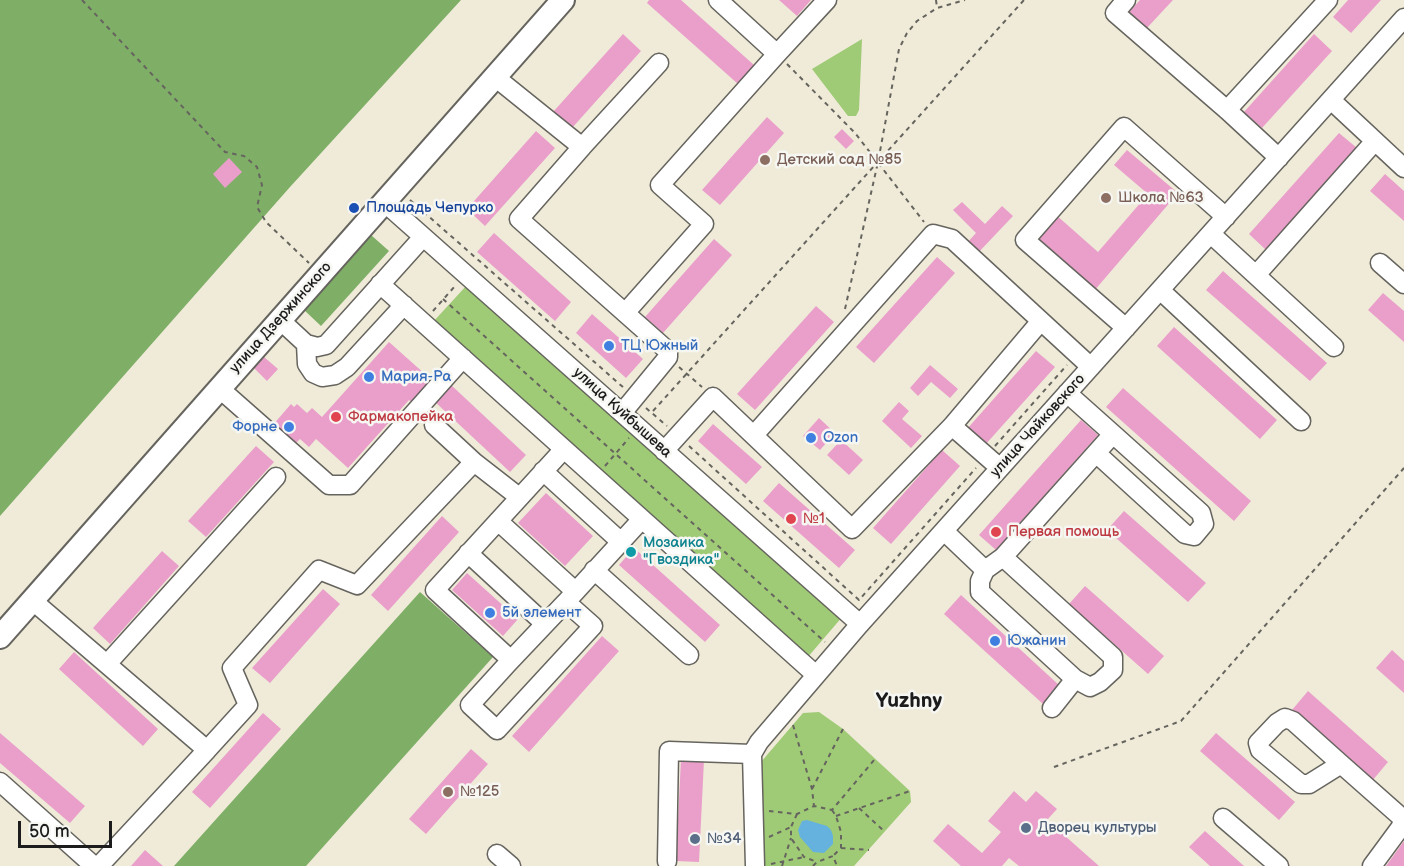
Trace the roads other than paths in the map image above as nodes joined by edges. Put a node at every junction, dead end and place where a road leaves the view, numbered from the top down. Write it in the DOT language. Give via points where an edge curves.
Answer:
graph roads {
  1 [pos="563,0"];
  2 [pos="718,0"];
  3 [pos="828,0"];
  4 [pos="1126,0"];
  5 [pos="1328,0"];
  6 [pos="1404,18"];
  7 [pos="777,54"];
  8 [pos="659,63"];
  9 [pos="495,77"];
  10 [pos="1331,100"];
  11 [pos="1227,110"];
  12 [pos="1375,141"];
  13 [pos="582,147"];
  14 [pos="1279,158"];
  15 [pos="1404,168"];
  16 [pos="384,202"];
  17 [pos="1226,217"];
  18 [pos="1211,234"];
  19 [pos="423,237"];
  20 [pos="1380,262"];
  21 [pos="1256,275"];
  22 [pos="380,284"];
  23 [pos="1404,284"];
  24 [pos="1160,290"];
  25 [pos="404,305"];
  26 [pos="625,313"];
  27 [pos="279,320"];
  28 [pos="1040,322"];
  29 [pos="1126,328"];
  30 [pos="306,344"];
  31 [pos="1334,347"];
  32 [pos="463,358"];
  33 [pos="1091,367"];
  34 [pos="219,388"];
  35 [pos="1067,393"];
  36 [pos="622,413"];
  37 [pos="1301,421"];
  38 [pos="434,424"];
  39 [pos="952,426"];
  40 [pos="1113,434"];
  41 [pos="754,435"];
  42 [pos="564,449"];
  43 [pos="664,451"];
  44 [pos="1096,453"];
  45 [pos="474,462"];
  46 [pos="1000,468"];
  47 [pos="543,471"];
  48 [pos="276,477"];
  49 [pos="519,497"];
  50 [pos="642,519"];
  51 [pos="498,521"];
  52 [pos="944,531"];
  53 [pos="621,542"];
  54 [pos="468,553"];
  55 [pos="1003,557"];
  56 [pos="594,570"];
  57 [pos="985,570"];
  58 [pos="571,597"];
  59 [pos="33,601"];
  60 [pos="545,624"];
  61 [pos="860,624"];
  62 [pos="0,637"];
  63 [pos="689,656"];
  64 [pos="511,660"];
  65 [pos="107,664"];
  66 [pos="816,675"];
  67 [pos="1075,679"];
  68 [pos="1052,708"];
  69 [pos="207,750"];
  70 [pos="752,754"];
  71 [pos="1341,764"];
  72 [pos="1,786"];
  73 [pos="1223,818"];
  74 [pos="497,854"];
  75 [pos="667,864"];
  76 [pos="94,866"];
  77 [pos="99,866"];
  78 [pos="511,866"];
  79 [pos="755,866"];
  80 [pos="1279,866"];
  81 [pos="1372,866"];
  1 -- 9 [label="main road, улица Дзержинского"];
  2 -- 7 [label="street"];
  3 -- 7 [label="street"];
  4 -- 11 [label="street" via="1115,13"];
  5 -- 11 [label="street"];
  6 -- 10 [label="street, улица Чайковского"];
  7 -- 26 [label="street" via="660,185 704,224"];
  8 -- 13 [label="street"];
  9 -- 13 [label="street"];
  9 -- 16 [label="main road, улица Дзержинского"];
  10 -- 12 [label="street"];
  10 -- 14 [label="street, улица Чайковского"];
  11 -- 14 [label="street"];
  12 -- 15 [label="street"];
  12 -- 21 [label="street"];
  13 -- 26 [label="street" via="519,219"];
  14 -- 17 [label="street, улица Чайковского"];
  16 -- 19 [label="street, улица Куйбышева"];
  16 -- 27 [label="main road, улица Дзержинского"];
  17 -- 18 [label="street, улица Чайковского"];
  17 -- 29 [label="street" via="1124,127 1025,240"];
  18 -- 21 [label="street"];
  18 -- 24 [label="street, улица Чайковского"];
  19 -- 22 [label="street"];
  19 -- 36 [label="street, улица Куйбышева"];
  20 -- 23 [label="street"];
  21 -- 31 [label="street"];
  22 -- 25 [label="street"];
  22 -- 30 [label="street" via="326,345"];
  24 -- 29 [label="street, улица Чайковского"];
  24 -- 37 [label="street"];
  25 -- 30 [label="street" via="347,368 335,375 322,377 313,373 307,364"];
  25 -- 32 [label="street"];
  26 -- 36 [label="street" via="668,351 668,357"];
  27 -- 30 [label="street"];
  27 -- 34 [label="main road, улица Дзержинского"];
  28 -- 33 [label="street"];
  28 -- 39 [label="street"];
  28 -- 41 [label="street" via="952,239 933,234"];
  29 -- 33 [label="street, улица Чайковского"];
  32 -- 34 [label="street" via="350,485 328,484"];
  32 -- 42 [label="street"];
  33 -- 35 [label="street, улица Чайковского"];
  34 -- 59 [label="main road, улица Дзержинского"];
  35 -- 40 [label="street"];
  35 -- 46 [label="street, улица Чайковского"];
  36 -- 43 [label="street, улица Куйбышева"];
  38 -- 45 [label="street"];
  39 -- 41 [label="street" via="852,530"];
  39 -- 46 [label="street"];
  40 -- 44 [label="street"];
  40 -- 44 [label="street" via="1201,513 1204,524 1194,536 1185,534"];
  41 -- 43 [label="street" via="713,397"];
  42 -- 47 [label="street"];
  42 -- 50 [label="street"];
  43 -- 61 [label="street, улица Куйбышева"];
  44 -- 55 [label="street"];
  45 -- 49 [label="street"];
  45 -- 69 [label="street" via="357,585 319,570 232,668 248,705"];
  46 -- 52 [label="street, улица Чайковского"];
  47 -- 49 [label="street"];
  47 -- 53 [label="street"];
  48 -- 65 [label="street"];
  49 -- 51 [label="street"];
  50 -- 53 [label="street"];
  50 -- 66 [label="street"];
  51 -- 54 [label="street"];
  51 -- 58 [label="street"];
  52 -- 57 [label="street"];
  52 -- 61 [label="street, улица Чайковского"];
  53 -- 56 [label="street"];
  54 -- 60 [label="street"];
  54 -- 64 [label="street" via="435,590"];
  55 -- 57 [label="street"];
  55 -- 67 [label="street" via="1113,657 1113,670 1100,682 1090,687"];
  56 -- 58 [label="street"];
  56 -- 63 [label="street"];
  57 -- 67 [label="street" via="980,592"];
  58 -- 60 [label="street"];
  58 -- 64 [label="street" via="593,626 498,730 470,705"];
  59 -- 62 [label="main road, улица Дзержинского"];
  59 -- 65 [label="street"];
  60 -- 64 [label="street"];
  61 -- 66 [label="street, улица Чайковского"];
  65 -- 69 [label="street"];
  66 -- 70 [label="street, улица Чайковского"];
  67 -- 68 [label="street"];
  69 -- 77 [label="street"];
  70 -- 75 [label="street" via="669,751"];
  70 -- 79 [label="street"];
  71 -- 81 [label="street" via="1403,822"];
  72 -- 76 [label="street"];
  73 -- 80 [label="street"];
  74 -- 78 [label="street"];
}
